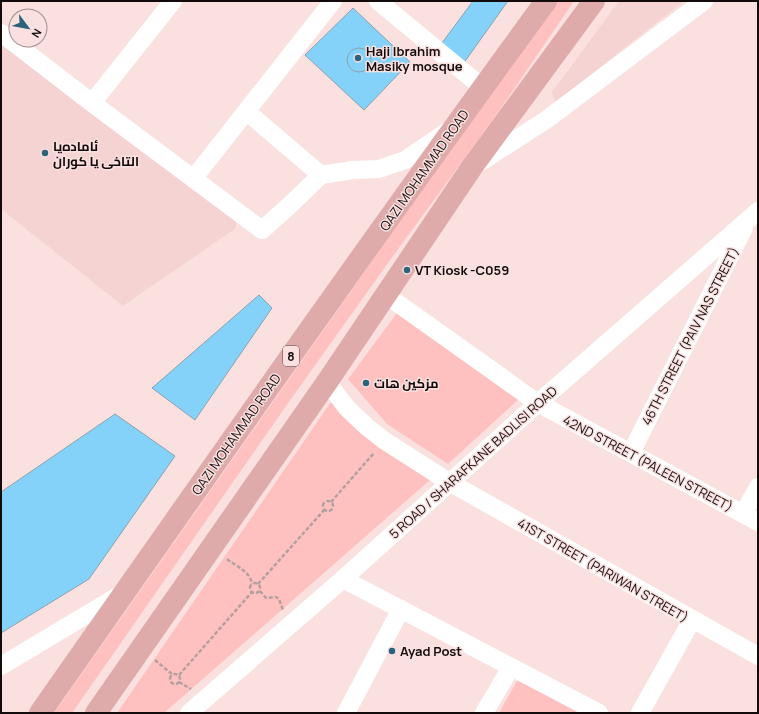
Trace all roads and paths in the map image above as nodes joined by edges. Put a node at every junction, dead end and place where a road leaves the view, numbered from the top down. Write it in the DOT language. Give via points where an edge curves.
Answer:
graph roads {
  1 [pos="173,1"];
  2 [pos="333,1"];
  3 [pos="546,1"];
  4 [pos="594,1"];
  5 [pos="704,1"];
  6 [pos="386,3"];
  7 [pos="1,33"];
  8 [pos="482,87"];
  9 [pos="92,103"];
  10 [pos="246,111"];
  11 [pos="455,127"];
  12 [pos="472,168"];
  13 [pos="321,175"];
  14 [pos="193,179"];
  15 [pos="755,218"];
  16 [pos="386,294"];
  17 [pos="327,382"];
  18 [pos="538,403"];
  19 [pos="385,441"];
  20 [pos="631,453"];
  21 [pos="449,482"];
  22 [pos="758,487"];
  23 [pos="331,502"];
  24 [pos="325,510"];
  25 [pos="751,518"];
  26 [pos="214,544"];
  27 [pos="343,579"];
  28 [pos="252,584"];
  29 [pos="258,584"];
  30 [pos="125,591"];
  31 [pos="260,591"];
  32 [pos="252,592"];
  33 [pos="401,609"];
  34 [pos="692,620"];
  35 [pos="292,622"];
  36 [pos="758,656"];
  37 [pos="1,666"];
  38 [pos="510,666"];
  39 [pos="179,675"];
  40 [pos="40,713"];
  41 [pos="96,713"];
  42 [pos="189,713"];
  43 [pos="346,713"];
  44 [pos="484,713"];
  45 [pos="599,713"];
  46 [pos="640,713"];
  1 -- 9 [label="street"];
  2 -- 10 [label="street"];
  3 -- 8 [label="main road, QAZI MOHAMMAD ROAD / 8"];
  4 -- 12 [label="main road"];
  5 -- 12 [label="street" via="546,120"];
  6 -- 8 [label="street"];
  7 -- 9 [label="street"];
  8 -- 11 [label="main road, QAZI MOHAMMAD ROAD / 8"];
  9 -- 14 [label="street"];
  10 -- 13 [label="street"];
  10 -- 14 [label="street"];
  11 -- 13 [label="street" via="405,160 379,169"];
  11 -- 30 [label="main road, QAZI MOHAMMAD ROAD / 8"];
  12 -- 16 [label="main road"];
  13 -- 14 [label="street" via="262,230"];
  15 -- 18 [label="street, 5 ROAD / SHARAFKANE BADLISI ROAD"];
  15 -- 20 [label="street, 46TH STREET (PAIV NAS STREET)"];
  16 -- 17 [label="main road"];
  16 -- 18 [label="street, 42ND STREET (PALEEN STREET)"];
  17 -- 19 [label="street, 41ST STREET (PARIWAN STREET)" via="347,408"];
  17 -- 26 [label="main road"];
  18 -- 20 [label="street, 42ND STREET (PALEEN STREET)"];
  18 -- 21 [label="street, 5 ROAD / SHARAFKANE BADLISI ROAD"];
  19 -- 21 [label="street, 41ST STREET (PARIWAN STREET)"];
  19 -- 23 [label="path"];
  20 -- 25 [label="street, 42ND STREET (PALEEN STREET)"];
  21 -- 27 [label="street, 5 ROAD / SHARAFKANE BADLISI ROAD"];
  21 -- 34 [label="street, 41ST STREET (PARIWAN STREET)"];
  22 -- 25 [label="street"];
  23 -- 24 [label="path" via="325,502"];
  23 -- 24 [label="path" via="332,510"];
  24 -- 29 [label="path"];
  26 -- 28 [label="path" via="226,558 248,574"];
  26 -- 41 [label="main road"];
  27 -- 33 [label="street"];
  27 -- 35 [label="street, 5 ROAD / SHARAFKANE BADLISI ROAD"];
  28 -- 29 [label="path"];
  28 -- 32 [label="path"];
  29 -- 31 [label="path"];
  30 -- 37 [label="street"];
  30 -- 40 [label="main road, QAZI MOHAMMAD ROAD / 8"];
  31 -- 32 [label="path"];
  31 -- 35 [label="path" via="266,598 279,599 282,609"];
  32 -- 39 [label="path"];
  33 -- 38 [label="street"];
  33 -- 43 [label="street"];
  34 -- 36 [label="street, 41ST STREET (PARIWAN STREET)"];
  34 -- 46 [label="street"];
  35 -- 42 [label="street, 5 ROAD / SHARAFKANE BADLISI ROAD"];
  38 -- 44 [label="street"];
  38 -- 45 [label="street"];
}
